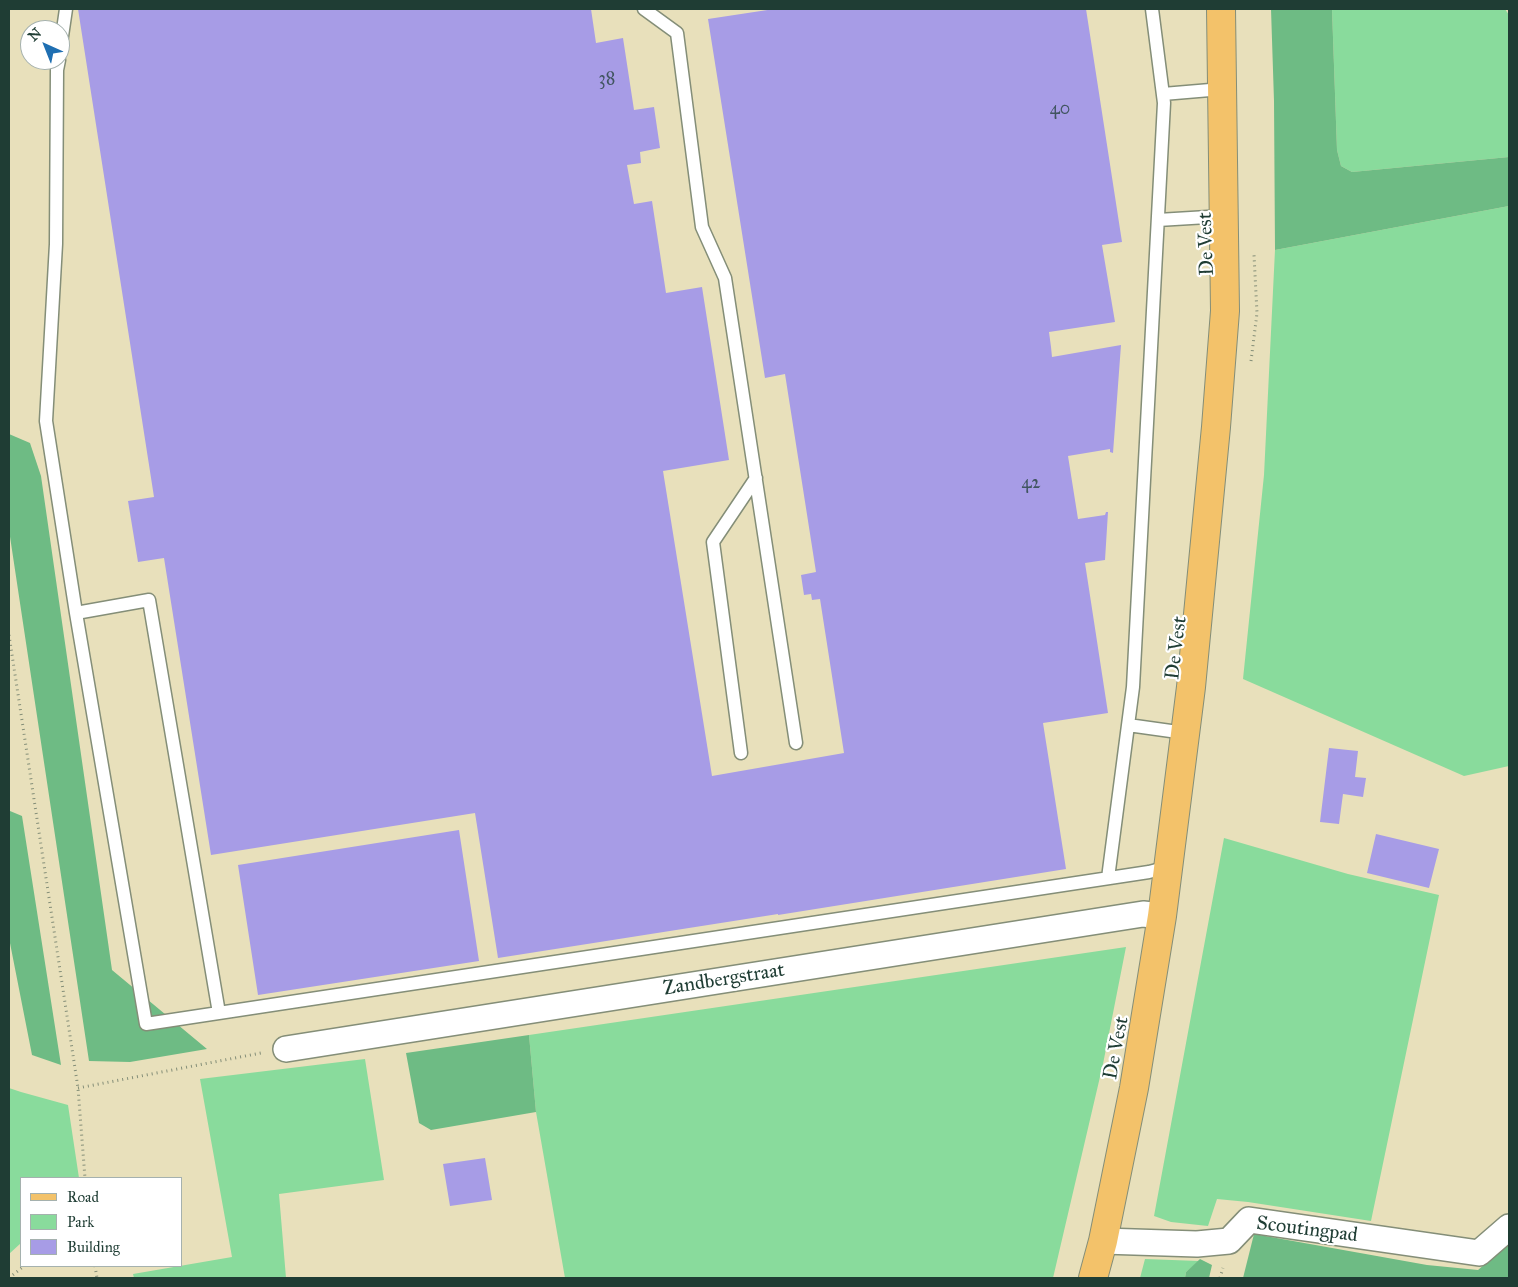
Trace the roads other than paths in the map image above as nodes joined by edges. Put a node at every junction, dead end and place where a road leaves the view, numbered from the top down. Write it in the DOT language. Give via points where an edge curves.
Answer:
graph roads {
  1 [pos="644,9"];
  2 [pos="1152,9"];
  3 [pos="1221,9"];
  4 [pos="58,70"];
  5 [pos="1222,89"];
  6 [pos="1163,94"];
  7 [pos="1224,216"];
  8 [pos="1158,220"];
  9 [pos="756,478"];
  10 [pos="76,613"];
  11 [pos="1128,725"];
  12 [pos="1185,732"];
  13 [pos="796,743"];
  14 [pos="741,753"];
  15 [pos="1168,867"];
  16 [pos="1108,878"];
  17 [pos="1162,916"];
  18 [pos="219,1013"];
  19 [pos="286,1048"];
  20 [pos="1509,1227"];
  21 [pos="1102,1241"];
  22 [pos="1093,1278"];
  1 -- 9 [label="lane" via="676,33 702,227 725,278"];
  2 -- 6 [label="lane"];
  3 -- 5 [label="main road, De Vest"];
  4 -- 10 [label="lane" via="56,244 46,421"];
  5 -- 6 [label="lane"];
  5 -- 7 [label="main road, De Vest"];
  6 -- 8 [label="lane"];
  7 -- 8 [label="lane"];
  7 -- 12 [label="main road, De Vest" via="1225,311"];
  8 -- 11 [label="lane"];
  9 -- 13 [label="lane"];
  9 -- 14 [label="lane" via="713,542"];
  10 -- 18 [label="lane" via="146,1024"];
  10 -- 18 [label="lane" via="149,600"];
  11 -- 12 [label="lane"];
  11 -- 16 [label="lane"];
  12 -- 15 [label="main road, De Vest"];
  15 -- 16 [label="lane"];
  15 -- 17 [label="main road, De Vest"];
  16 -- 18 [label="lane"];
  17 -- 19 [label="street, Zandbergstraat" via="1143,914"];
  17 -- 21 [label="main road, De Vest" via="1134,1088"];
  20 -- 21 [label="street, Scoutingpad" via="1480,1254 1249,1220 1229,1241 1197,1244"];
  21 -- 22 [label="main road, De Vest"];
}
